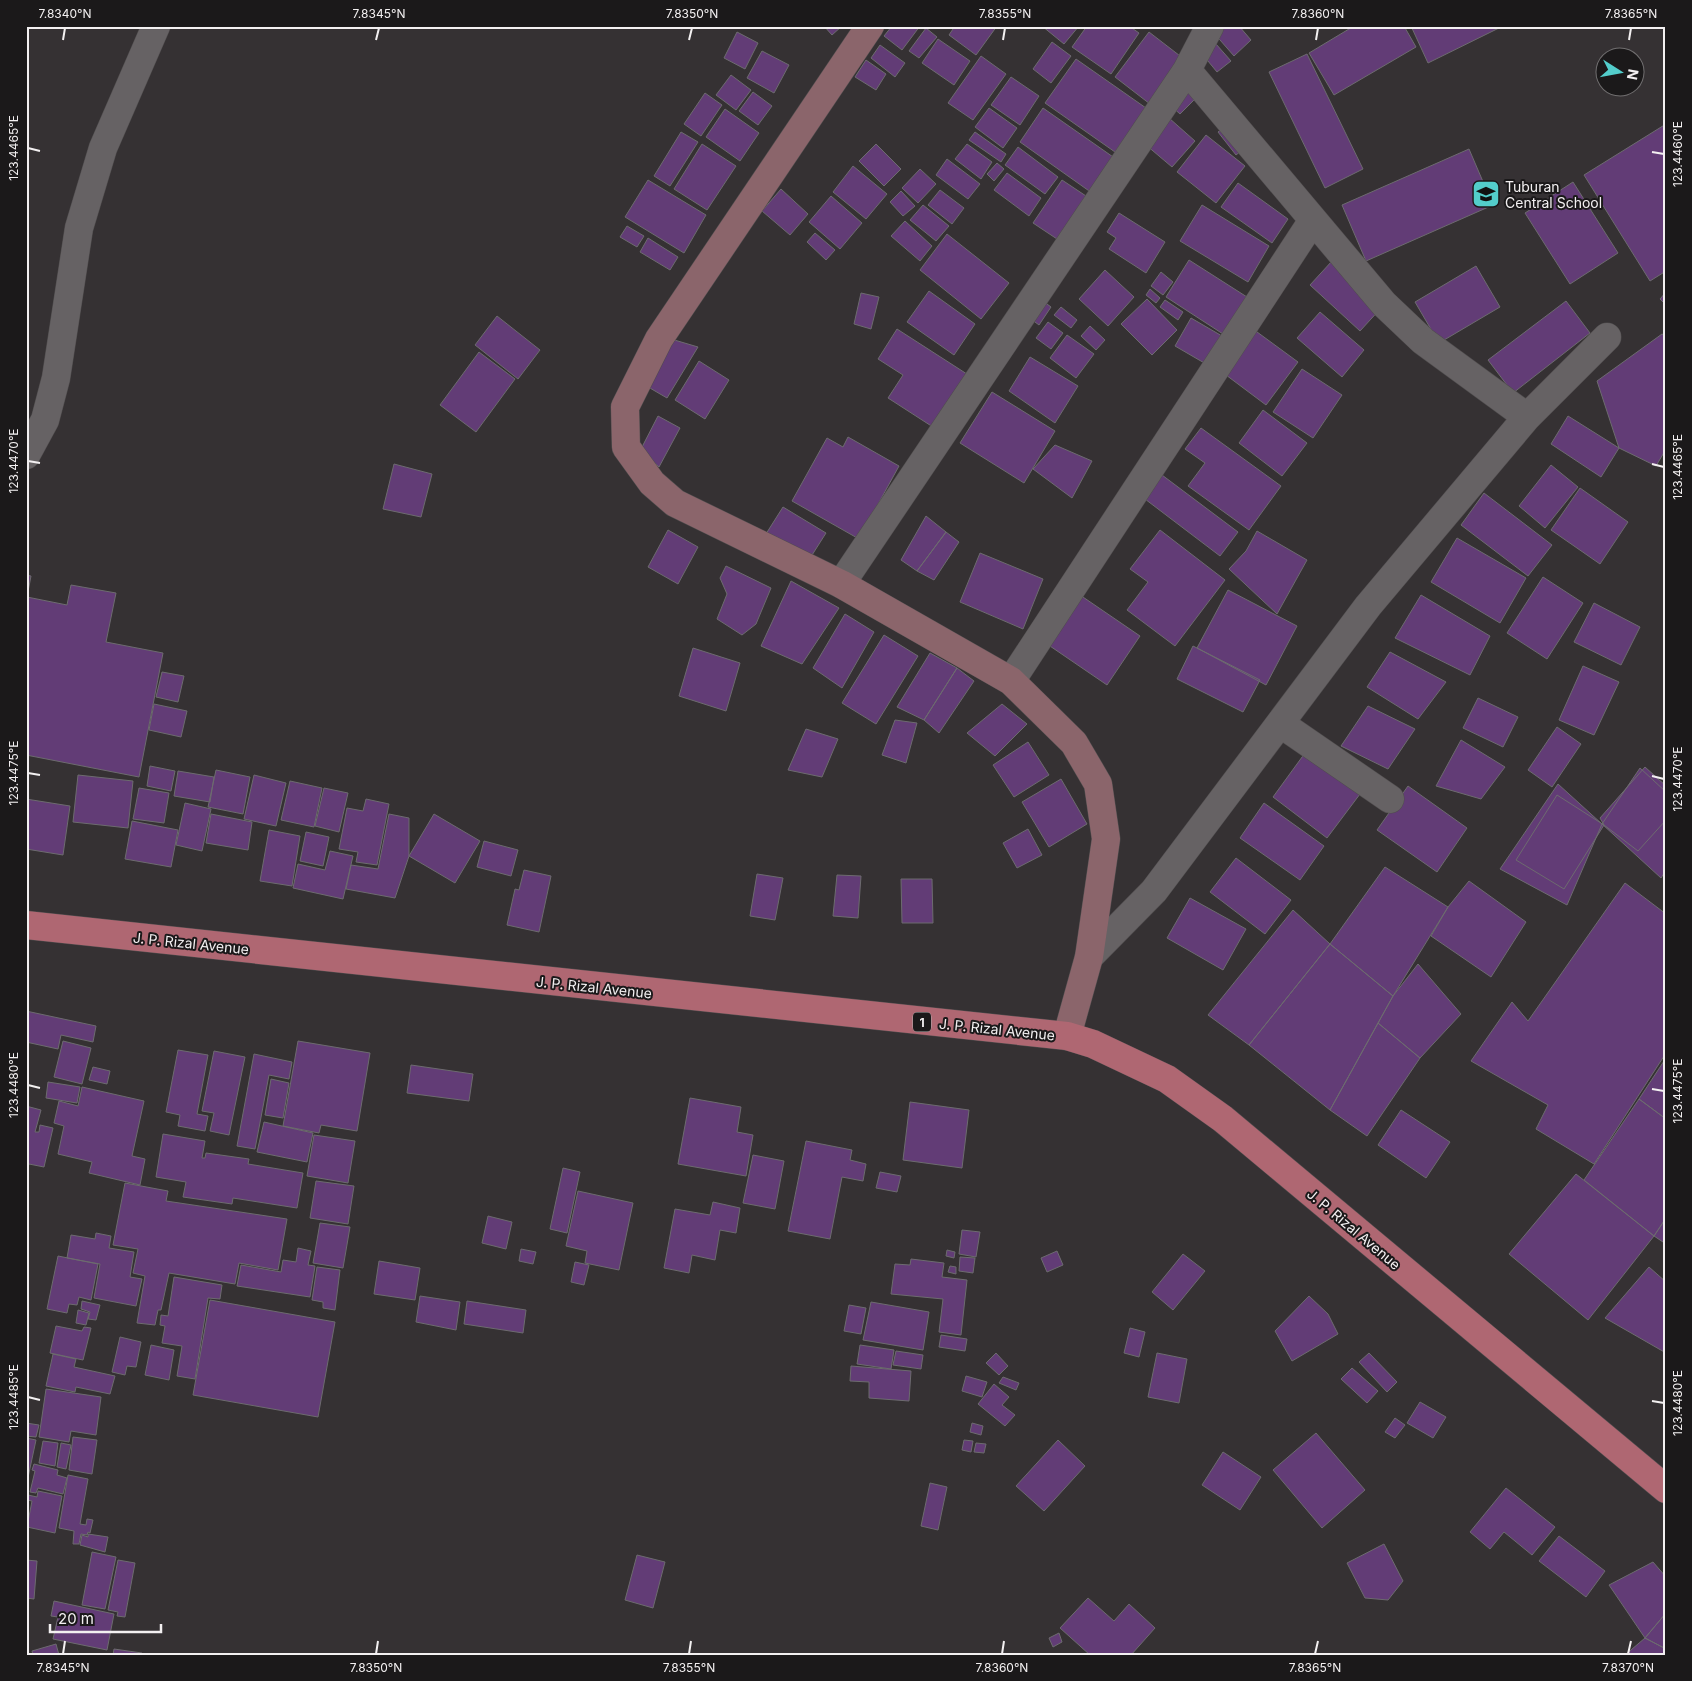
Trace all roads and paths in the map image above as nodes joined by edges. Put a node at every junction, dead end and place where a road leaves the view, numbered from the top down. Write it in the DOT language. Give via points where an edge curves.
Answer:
graph roads {
  1 [pos="156,26"];
  2 [pos="870,26"];
  3 [pos="1210,26"];
  4 [pos="1187,70"];
  5 [pos="1313,220"];
  6 [pos="1607,337"];
  7 [pos="1527,417"];
  8 [pos="26,455"];
  9 [pos="841,584"];
  10 [pos="1011,680"];
  11 [pos="1281,724"];
  12 [pos="1390,798"];
  13 [pos="26,926"];
  14 [pos="1089,957"];
  15 [pos="1068,1036"];
  16 [pos="1666,1489"];
  1 -- 8 [label="street" via="103,148 79,228 56,378 45,420"];
  2 -- 9 [label="street" via="659,338 625,408 626,447 652,483 675,503"];
  3 -- 4 [label="street"];
  4 -- 5 [label="street"];
  4 -- 9 [label="street"];
  5 -- 7 [label="street" via="1384,304 1422,341"];
  5 -- 10 [label="street"];
  6 -- 7 [label="street"];
  7 -- 11 [label="street" via="1368,606"];
  9 -- 10 [label="street"];
  10 -- 14 [label="street" via="1074,743 1098,784 1106,839"];
  11 -- 12 [label="street"];
  11 -- 14 [label="street" via="1154,891"];
  13 -- 15 [label="main road, J. P. Rizal Avenue / 1"];
  14 -- 15 [label="street"];
  15 -- 16 [label="main road, J. P. Rizal Avenue / 1" via="1093,1044 1168,1080 1223,1119"];
}
